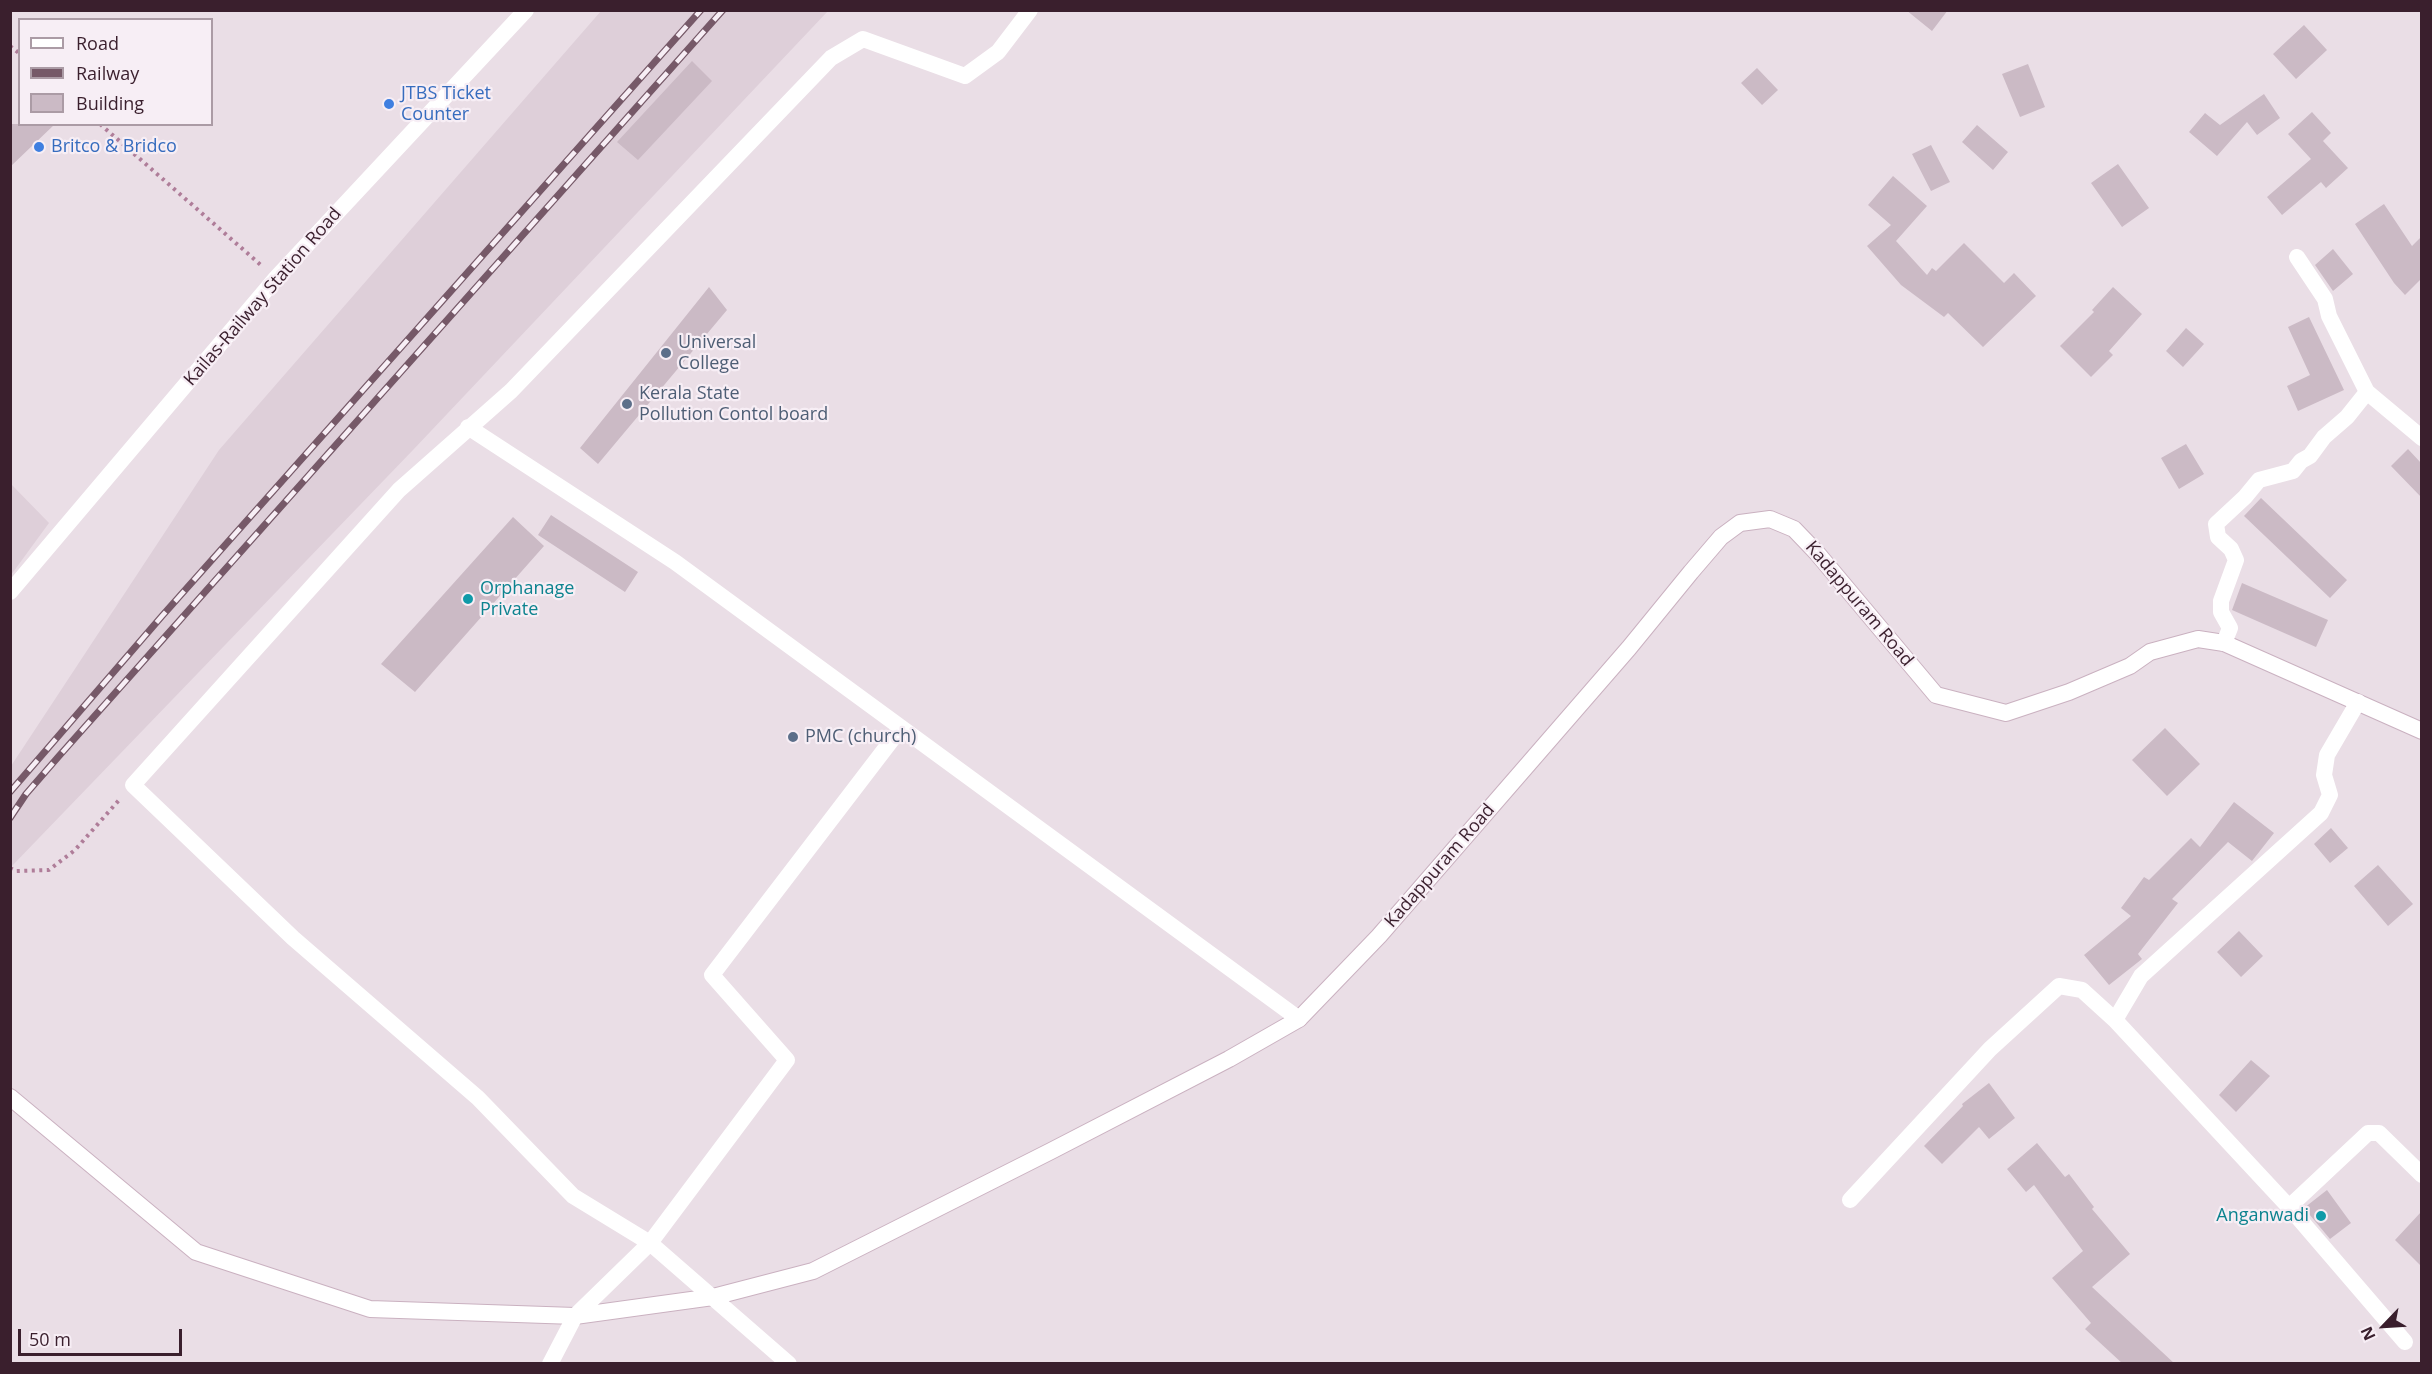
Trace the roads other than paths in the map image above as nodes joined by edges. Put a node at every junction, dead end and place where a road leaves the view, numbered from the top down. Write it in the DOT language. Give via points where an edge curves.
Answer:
graph roads {
  1 [pos="526,10"];
  2 [pos="1030,10"];
  3 [pos="2297,256"];
  4 [pos="2367,392"];
  5 [pos="468,427"];
  6 [pos="2421,438"];
  7 [pos="10,592"];
  8 [pos="2224,643"];
  9 [pos="2358,702"];
  10 [pos="901,729"];
  11 [pos="2421,731"];
  12 [pos="1299,1019"];
  13 [pos="2115,1020"];
  14 [pos="10,1097"];
  15 [pos="2421,1175"];
  16 [pos="1850,1200"];
  17 [pos="2289,1207"];
  18 [pos="650,1243"];
  19 [pos="712,1297"];
  20 [pos="575,1316"];
  21 [pos="2405,1342"];
  22 [pos="550,1364"];
  23 [pos="789,1364"];
  1 -- 7 [label="street, Kailas-Railway Station Road" via="276,278"];
  2 -- 5 [label="street" via="998,52 965,76 862,39 831,58 511,391"];
  3 -- 4 [label="street" via="2325,299 2329,316"];
  4 -- 6 [label="street"];
  4 -- 8 [label="street" via="2348,417 2293,471 2259,480 2216,524 2218,537 2231,549 2235,560 2221,601 2230,628"];
  5 -- 10 [label="street" via="675,562"];
  5 -- 18 [label="street" via="399,490 133,785 293,938 478,1098 573,1196"];
  8 -- 9 [label="street, Kadappuram Road"];
  8 -- 12 [label="street, Kadappuram Road" via="2198,639 2150,652 2130,666 2069,692 2006,713 1936,695 1794,529 1770,519 1740,523 1721,537 1379,936"];
  9 -- 11 [label="street, Kadappuram Road"];
  9 -- 13 [label="street" via="2327,755 2324,775 2330,795 2321,813 2141,976"];
  10 -- 12 [label="street"];
  10 -- 18 [label="street" via="712,975 787,1060"];
  12 -- 19 [label="street, Kadappuram Road" via="813,1271"];
  13 -- 16 [label="street" via="2082,990 2059,986 1990,1049"];
  13 -- 17 [label="street"];
  14 -- 20 [label="street, Kadappuram Road" via="196,1252 370,1309"];
  15 -- 17 [label="street" via="2379,1133 2368,1133"];
  17 -- 21 [label="street"];
  18 -- 19 [label="street"];
  18 -- 20 [label="street"];
  19 -- 20 [label="street, Kadappuram Road"];
  19 -- 23 [label="street"];
  20 -- 22 [label="street"];
}
